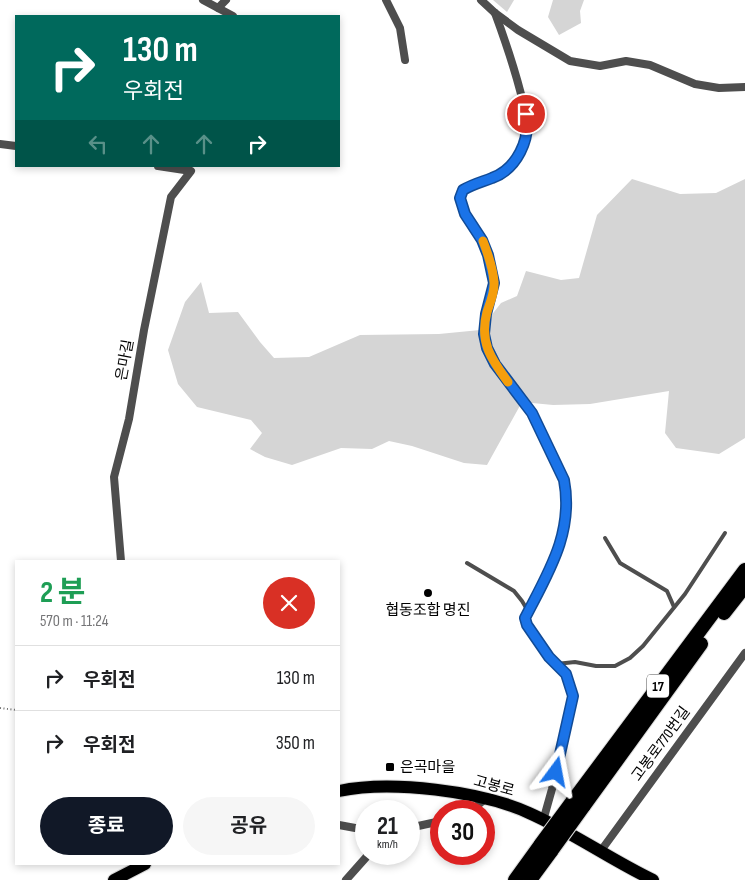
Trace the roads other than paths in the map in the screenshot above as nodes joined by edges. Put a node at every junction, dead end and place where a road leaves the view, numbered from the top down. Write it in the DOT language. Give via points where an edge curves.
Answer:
graph roads {
  1 [pos="203,0"];
  2 [pos="226,0"];
  3 [pos="386,0"];
  4 [pos="481,0"];
  5 [pos="218,8"];
  6 [pos="495,13"];
  7 [pos="231,15"];
  8 [pos="405,60"];
  9 [pos="745,87"];
  10 [pos="0,144"];
  11 [pos="15,146"];
  12 [pos="170,167"];
  13 [pos="193,169"];
  14 [pos="725,533"];
  15 [pos="605,538"];
  16 [pos="120,560"];
  17 [pos="466,564"];
  18 [pos="745,570"];
  19 [pos="745,586"];
  20 [pos="674,607"];
  21 [pos="528,611"];
  22 [pos="745,653"];
  23 [pos="556,664"];
  24 [pos="340,791"];
  25 [pos="485,799"];
  26 [pos="577,805"];
  27 [pos="543,821"];
  28 [pos="340,825"];
  29 [pos="355,828"];
  30 [pos="547,847"];
  31 [pos="600,852"];
  32 [pos="142,865"];
  33 [pos="359,865"];
  34 [pos="114,880"];
  35 [pos="346,880"];
  36 [pos="514,880"];
  37 [pos="530,880"];
  38 [pos="653,880"];
  1 -- 5 [label="street"];
  2 -- 5 [label="street"];
  3 -- 8 [label="street" via="400,28"];
  4 -- 6 [label="street"];
  5 -- 7 [label="street"];
  6 -- 9 [label="street" via="570,61 600,66 626,61 650,65 695,84 718,88"];
  6 -- 21 [label="street" via="524,103 528,124 526,135 523,147 504,172 468,187 460,198 465,214 486,247 494,283 486,314 484,334 487,348 495,364 532,413 564,480 566,492 567,508 555,561"];
  10 -- 11 [label="street"];
  12 -- 13 [label="street, 은마길"];
  13 -- 16 [label="street, 은마길" via="171,197 129,419 114,477"];
  14 -- 20 [label="lane"];
  15 -- 20 [label="lane" via="620,563 667,591"];
  17 -- 21 [label="lane" via="514,591"];
  18 -- 26 [label="highway, 17"];
  19 -- 26 [label="highway, 17"];
  20 -- 23 [label="lane" via="643,646 615,666 575,662"];
  21 -- 23 [label="street" via="527,625"];
  22 -- 31 [label="street, 고봉로770번길"];
  23 -- 27 [label="street" via="566,674 573,696"];
  24 -- 25 [label="main road, 고봉로" via="401,787"];
  25 -- 27 [label="main road, 고봉로" via="530,813"];
  26 -- 30 [label="highway, 17, bridge"];
  27 -- 31 [label="main road, 고봉로"];
  28 -- 29 [label="street"];
  30 -- 36 [label="highway, 17"];
  30 -- 37 [label="highway, 17"];
  31 -- 38 [label="main road, 고봉로"];
  32 -- 34 [label="main road"];
  33 -- 35 [label="street"];
}
